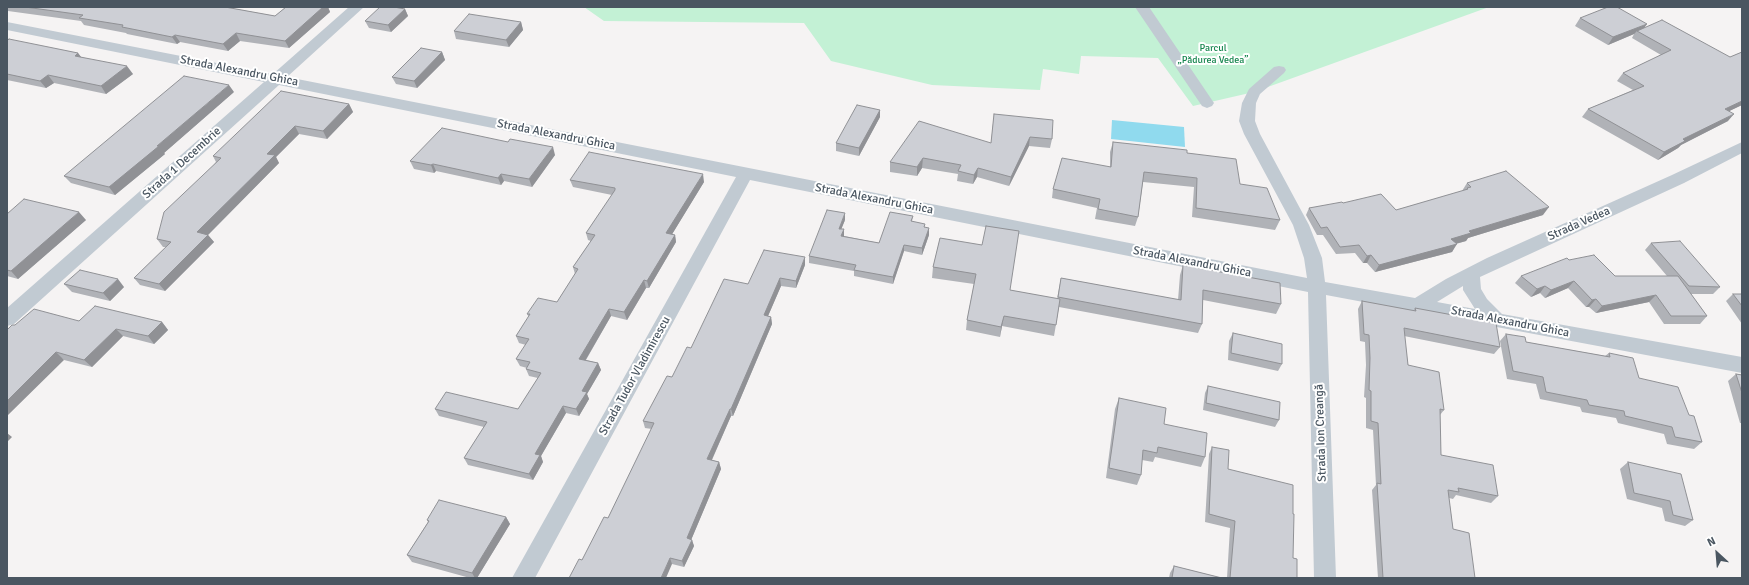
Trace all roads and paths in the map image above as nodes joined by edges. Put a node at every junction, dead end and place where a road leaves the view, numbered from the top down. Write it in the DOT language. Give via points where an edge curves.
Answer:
graph roads {
  1 [pos="357,7"];
  2 [pos="1142,7"];
  3 [pos="7,26"];
  4 [pos="1279,70"];
  5 [pos="277,78"];
  6 [pos="1207,103"];
  7 [pos="1742,147"];
  8 [pos="746,173"];
  9 [pos="1471,274"];
  10 [pos="1317,287"];
  11 [pos="1418,305"];
  12 [pos="7,319"];
  13 [pos="1497,320"];
  14 [pos="1742,365"];
  15 [pos="523,578"];
  16 [pos="1325,578"];
  1 -- 5 [label="street, Strada 1 Decembrie"];
  2 -- 6 [label="street"];
  3 -- 5 [label="street, Strada Alexandru Ghica"];
  4 -- 10 [label="street, Strada Ion Creangă" via="1254,92 1248,103 1247,121 1301,225 1313,258"];
  5 -- 8 [label="street, Strada Alexandru Ghica"];
  5 -- 12 [label="street, Strada 1 Decembrie"];
  7 -- 9 [label="street, Strada Vedea"];
  8 -- 10 [label="street, Strada Alexandru Ghica"];
  8 -- 15 [label="street, Strada Tudor Vladimirescu"];
  9 -- 11 [label="street, Strada Vedea"];
  9 -- 13 [label="street" via="1472,290 1481,304"];
  10 -- 11 [label="street, Strada Alexandru Ghica"];
  10 -- 16 [label="street, Strada Ion Creangă"];
  11 -- 13 [label="street, Strada Alexandru Ghica"];
  13 -- 14 [label="street, Strada Alexandru Ghica"];
}
